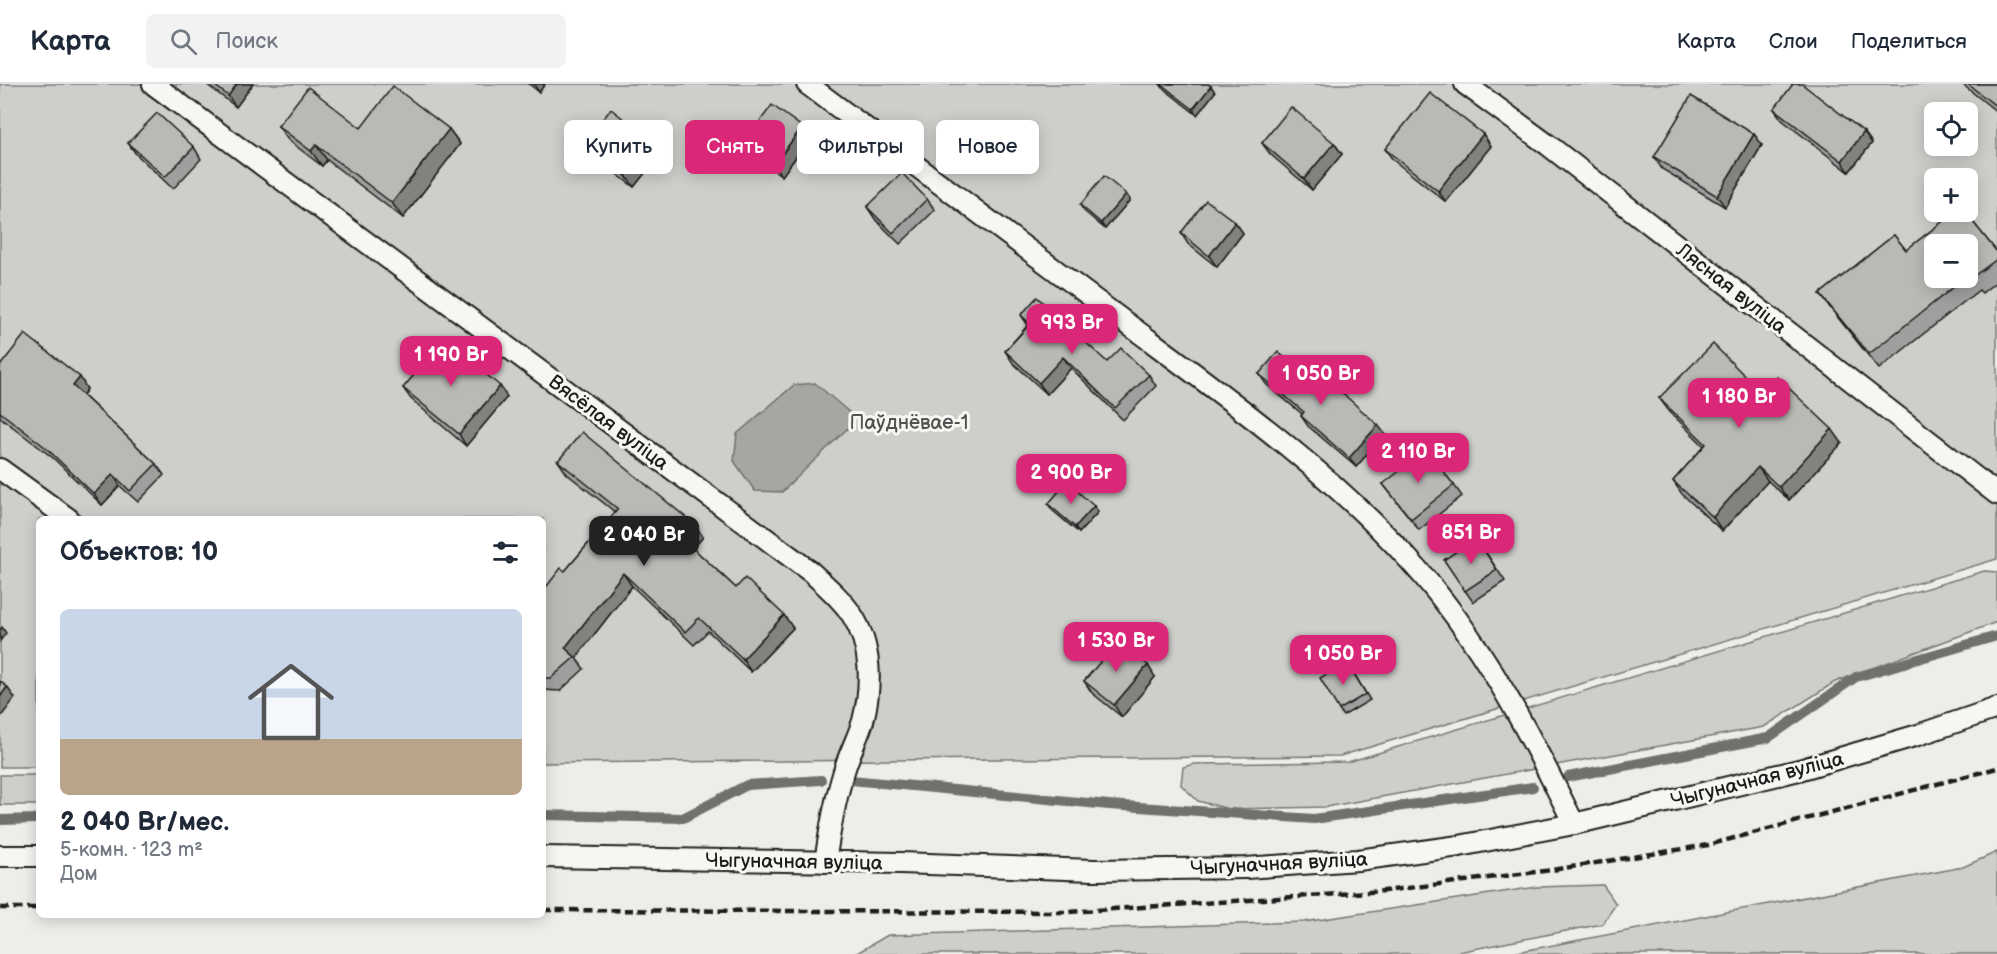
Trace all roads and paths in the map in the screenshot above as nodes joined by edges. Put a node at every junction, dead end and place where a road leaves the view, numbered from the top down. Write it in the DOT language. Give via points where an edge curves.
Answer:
graph roads {
  1 [pos="153,84"];
  2 [pos="807,84"];
  3 [pos="1465,84"];
  4 [pos="0,469"];
  5 [pos="1997,494"];
  6 [pos="65,516"];
  7 [pos="1997,708"];
  8 [pos="1574,824"];
  9 [pos="0,856"];
  10 [pos="36,856"];
  11 [pos="546,857"];
  12 [pos="825,862"];
  1 -- 12 [label="lane, Вясёлая вуліца" via="811,572 852,614 862,636 869,675 863,720 845,767"];
  2 -- 8 [label="lane" via="1236,405 1361,509 1413,563 1494,673 1535,743"];
  3 -- 5 [label="lane, Лясная вуліца"];
  4 -- 6 [label="lane"];
  7 -- 8 [label="lane, Чыгуначная вуліца" via="1799,770"];
  8 -- 12 [label="lane, Чыгуначная вуліца" via="1359,860 1246,868 1095,870"];
  9 -- 10 [label="lane"];
  11 -- 12 [label="lane, Чыгуначная вуліца"];
}
